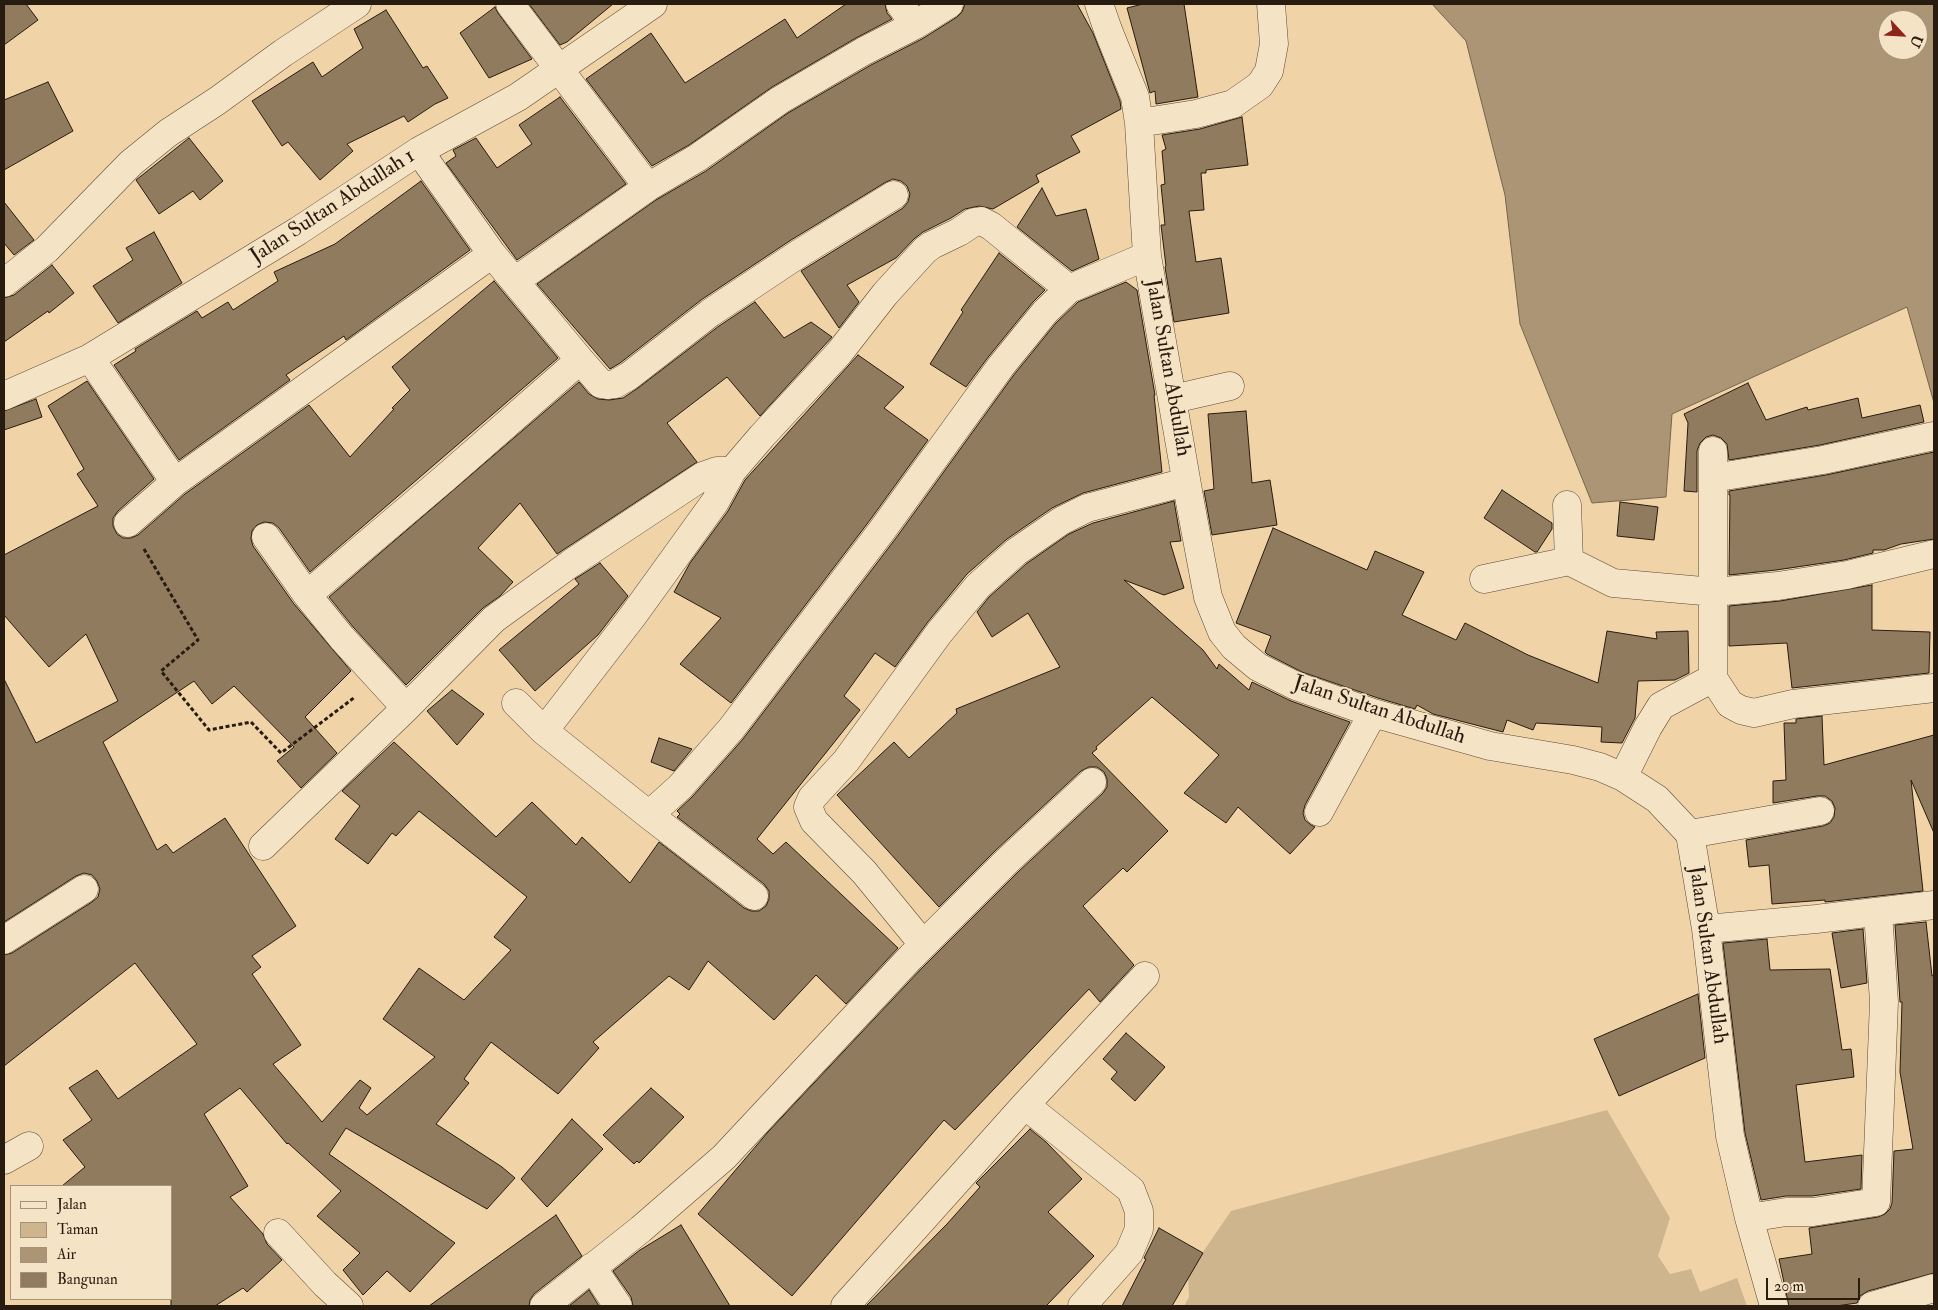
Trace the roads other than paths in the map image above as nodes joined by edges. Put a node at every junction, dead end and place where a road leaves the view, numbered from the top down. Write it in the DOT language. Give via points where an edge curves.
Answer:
graph roads {
  1 [pos="357,4"];
  2 [pos="510,4"];
  3 [pos="653,4"];
  4 [pos="949,4"];
  5 [pos="1100,4"];
  6 [pos="1272,4"];
  7 [pos="908,14"];
  8 [pos="560,68"];
  9 [pos="1139,123"];
  10 [pos="420,151"];
  11 [pos="648,187"];
  12 [pos="894,195"];
  13 [pos="492,254"];
  14 [pos="1147,256"];
  15 [pos="515,281"];
  16 [pos="4,284"];
  17 [pos="1069,289"];
  18 [pos="90,358"];
  19 [pos="580,360"];
  20 [pos="1230,386"];
  21 [pos="4,396"];
  22 [pos="1172,399"];
  23 [pos="1934,436"];
  24 [pos="1713,451"];
  25 [pos="732,471"];
  26 [pos="1713,478"];
  27 [pos="175,482"];
  28 [pos="1186,482"];
  29 [pos="1567,505"];
  30 [pos="128,522"];
  31 [pos="266,538"];
  32 [pos="1934,554"];
  33 [pos="1569,561"];
  34 [pos="1484,579"];
  35 [pos="1714,592"];
  36 [pos="308,595"];
  37 [pos="1713,678"];
  38 [pos="1934,688"];
  39 [pos="516,703"];
  40 [pos="406,708"];
  41 [pos="1373,713"];
  42 [pos="544,731"];
  43 [pos="1623,777"];
  44 [pos="1092,782"];
  45 [pos="1820,811"];
  46 [pos="1319,812"];
  47 [pos="649,815"];
  48 [pos="1690,834"];
  49 [pos="263,846"];
  50 [pos="84,889"];
  51 [pos="754,896"];
  52 [pos="1934,906"];
  53 [pos="1878,912"];
  54 [pos="1706,929"];
  55 [pos="4,940"];
  56 [pos="923,944"];
  57 [pos="1145,976"];
  58 [pos="1025,1105"];
  59 [pos="28,1146"];
  60 [pos="4,1160"];
  61 [pos="1749,1218"];
  62 [pos="278,1233"];
  63 [pos="592,1267"];
  64 [pos="1934,1288"];
  65 [pos="349,1306"];
  66 [pos="544,1306"];
  67 [pos="618,1306"];
  68 [pos="845,1306"];
  69 [pos="1082,1306"];
  70 [pos="1774,1306"];
  71 [pos="1872,1306"];
  1 -- 16 [label="street" via="131,163 47,249"];
  2 -- 8 [label="street"];
  3 -- 8 [label="street, Jalan Sultan Abdullah 1"];
  4 -- 7 [label="street"];
  5 -- 9 [label="street, Jalan Sultan Abdullah" via="1135,97"];
  6 -- 9 [label="street" via="1274,44 1269,71 1250,94 1233,104 1196,114"];
  7 -- 11 [label="street" via="864,51 780,100 697,158"];
  8 -- 10 [label="street, Jalan Sultan Abdullah 1" via="518,96"];
  8 -- 11 [label="street"];
  9 -- 14 [label="street, Jalan Sultan Abdullah"];
  10 -- 13 [label="street"];
  10 -- 18 [label="street, Jalan Sultan Abdullah 1" via="298,231"];
  11 -- 15 [label="street"];
  12 -- 19 [label="street" via="710,313 620,382 600,384"];
  13 -- 15 [label="street"];
  13 -- 27 [label="street"];
  14 -- 17 [label="street"];
  14 -- 22 [label="street, Jalan Sultan Abdullah"];
  15 -- 19 [label="street"];
  17 -- 25 [label="street" via="991,226 981,221 974,222 932,245 885,294 839,353"];
  17 -- 47 [label="street" via="1045,312 1001,366 883,529 731,729 680,787"];
  18 -- 21 [label="street, Jalan Sultan Abdullah 1"];
  18 -- 27 [label="street"];
  19 -- 36 [label="street"];
  20 -- 22 [label="street"];
  22 -- 28 [label="street, Jalan Sultan Abdullah"];
  23 -- 26 [label="street" via="1823,460"];
  24 -- 26 [label="street"];
  25 -- 40 [label="street" via="717,471 703,476 509,608 494,619"];
  25 -- 42 [label="street" via="715,502 632,617"];
  26 -- 35 [label="street"];
  27 -- 30 [label="street"];
  28 -- 41 [label="street, Jalan Sultan Abdullah" via="1208,597 1222,632 1234,647 1258,667 1288,682"];
  28 -- 56 [label="street" via="1087,508 1061,521 1016,552 978,586 939,633 846,761 812,798 808,807 814,821 864,872"];
  29 -- 33 [label="street"];
  31 -- 36 [label="street"];
  32 -- 35 [label="street" via="1847,575"];
  33 -- 34 [label="street"];
  33 -- 35 [label="street" via="1613,583"];
  35 -- 37 [label="street"];
  36 -- 40 [label="street"];
  37 -- 38 [label="street" via="1730,704 1754,713 1793,704"];
  37 -- 43 [label="street" via="1661,706"];
  39 -- 42 [label="street"];
  40 -- 49 [label="street"];
  41 -- 43 [label="street, Jalan Sultan Abdullah" via="1490,746 1574,760"];
  41 -- 46 [label="street"];
  42 -- 47 [label="street"];
  43 -- 48 [label="street, Jalan Sultan Abdullah" via="1657,798"];
  44 -- 56 [label="street"];
  45 -- 48 [label="street"];
  47 -- 51 [label="street"];
  48 -- 54 [label="street, Jalan Sultan Abdullah"];
  50 -- 55 [label="street"];
  52 -- 53 [label="street"];
  53 -- 54 [label="street"];
  53 -- 61 [label="street" via="1884,1002 1876,1202"];
  54 -- 61 [label="street, Jalan Sultan Abdullah" via="1730,1136"];
  56 -- 63 [label="street" via="724,1157"];
  57 -- 58 [label="street"];
  58 -- 68 [label="street"];
  58 -- 69 [label="street" via="1131,1190 1139,1211 1139,1229 1130,1253"];
  59 -- 60 [label="street"];
  61 -- 70 [label="street, Jalan Sultan Abdullah"];
  62 -- 65 [label="street"];
  63 -- 66 [label="street"];
  63 -- 67 [label="street"];
  64 -- 71 [label="street"];
}
